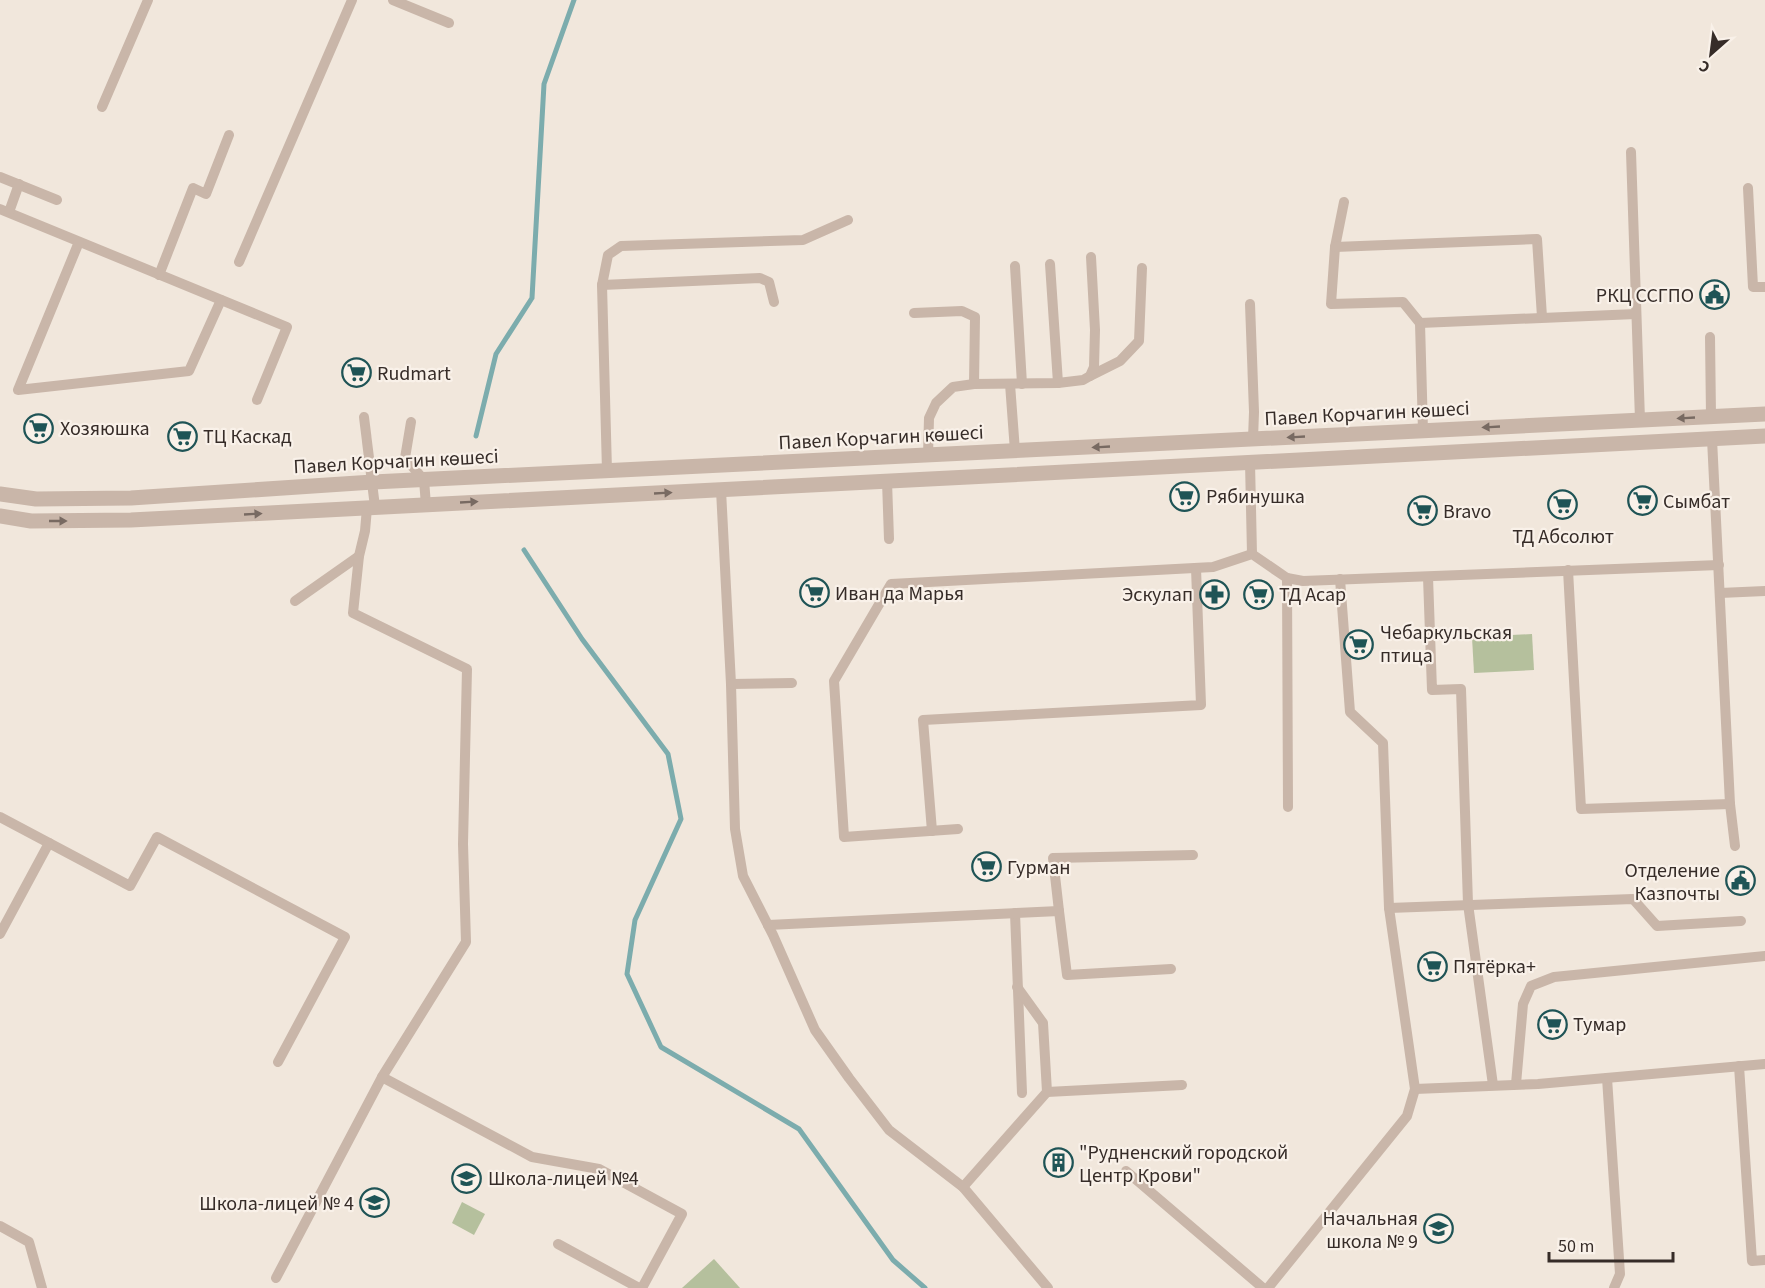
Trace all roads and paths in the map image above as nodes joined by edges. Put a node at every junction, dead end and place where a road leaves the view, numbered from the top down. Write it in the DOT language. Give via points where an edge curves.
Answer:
graph roads {
  1 [pos="148,0"];
  2 [pos="351,0"];
  3 [pos="393,0"];
  4 [pos="449,23"];
  5 [pos="102,106"];
  6 [pos="229,135"];
  7 [pos="1632,152"];
  8 [pos="0,177"];
  9 [pos="19,184"];
  10 [pos="1748,188"];
  11 [pos="57,200"];
  12 [pos="1344,202"];
  13 [pos="4,211"];
  14 [pos="848,220"];
  15 [pos="79,242"];
  16 [pos="1335,247"];
  17 [pos="1091,257"];
  18 [pos="239,262"];
  19 [pos="1050,264"];
  20 [pos="1016,266"];
  21 [pos="1142,268"];
  22 [pos="159,275"];
  23 [pos="602,285"];
  24 [pos="1765,287"];
  25 [pos="221,300"];
  26 [pos="774,302"];
  27 [pos="1250,304"];
  28 [pos="914,313"];
  29 [pos="1636,314"];
  30 [pos="1542,317"];
  31 [pos="1420,323"];
  32 [pos="1710,337"];
  33 [pos="1090,376"];
  34 [pos="1058,383"];
  35 [pos="974,384"];
  36 [pos="1010,384"];
  37 [pos="1022,384"];
  38 [pos="258,400"];
  39 [pos="1765,414"];
  40 [pos="1711,416"];
  41 [pos="364,417"];
  42 [pos="1640,420"];
  43 [pos="411,422"];
  44 [pos="1423,431"];
  45 [pos="1765,436"];
  46 [pos="1253,439"];
  47 [pos="1712,439"];
  48 [pos="1056,449"];
  49 [pos="1015,451"];
  50 [pos="1425,454"];
  51 [pos="927,455"];
  52 [pos="1250,462"];
  53 [pos="608,471"];
  54 [pos="1058,472"];
  55 [pos="424,480"];
  56 [pos="887,481"];
  57 [pos="373,482"];
  58 [pos="721,490"];
  59 [pos="0,494"];
  60 [pos="426,505"];
  61 [pos="371,507"];
  62 [pos="0,516"];
  63 [pos="889,539"];
  64 [pos="1252,554"];
  65 [pos="359,556"];
  66 [pos="1719,565"];
  67 [pos="1196,568"];
  68 [pos="1568,570"];
  69 [pos="1428,577"];
  70 [pos="1287,578"];
  71 [pos="1340,579"];
  72 [pos="1765,591"];
  73 [pos="1720,593"];
  74 [pos="295,601"];
  75 [pos="792,682"];
  76 [pos="731,684"];
  77 [pos="1730,804"];
  78 [pos="1288,807"];
  79 [pos="0,817"];
  80 [pos="958,830"];
  81 [pos="932,831"];
  82 [pos="48,843"];
  83 [pos="1735,846"];
  84 [pos="1193,855"];
  85 [pos="1468,904"];
  86 [pos="1389,908"];
  87 [pos="1059,911"];
  88 [pos="1015,913"];
  89 [pos="1741,921"];
  90 [pos="768,925"];
  91 [pos="0,934"];
  92 [pos="1765,956"];
  93 [pos="1170,969"];
  94 [pos="1017,987"];
  95 [pos="278,1062"];
  96 [pos="1765,1064"];
  97 [pos="1739,1066"];
  98 [pos="382,1077"];
  99 [pos="1607,1078"];
  100 [pos="1516,1084"];
  101 [pos="1182,1085"];
  102 [pos="1493,1085"];
  103 [pos="1415,1089"];
  104 [pos="1047,1092"];
  105 [pos="1022,1093"];
  106 [pos="1126,1171"];
  107 [pos="963,1187"];
  108 [pos="0,1226"];
  109 [pos="558,1244"];
  110 [pos="1765,1260"];
  111 [pos="276,1278"];
  112 [pos="42,1288"];
  113 [pos="640,1288"];
  114 [pos="1048,1288"];
  115 [pos="1263,1288"];
  116 [pos="1268,1288"];
  117 [pos="1614,1288"];
  1 -- 5 [label="lane"];
  2 -- 18 [label="lane"];
  3 -- 4 [label="lane"];
  6 -- 22 [label="lane" via="206,194 193,188"];
  7 -- 29 [label="lane"];
  8 -- 9 [label="lane"];
  9 -- 11 [label="lane"];
  9 -- 13 [label="lane"];
  10 -- 24 [label="lane" via="1753,287"];
  12 -- 16 [label="lane"];
  13 -- 15 [label="lane"];
  14 -- 23 [label="lane" via="803,240 621,246 608,255"];
  15 -- 22 [label="lane"];
  15 -- 25 [label="lane" via="18,390 189,371"];
  16 -- 30 [label="lane" via="1537,239"];
  16 -- 31 [label="lane" via="1331,304 1402,302"];
  17 -- 33 [label="lane" via="1095,348"];
  19 -- 34 [label="lane"];
  20 -- 37 [label="lane"];
  21 -- 33 [label="lane" via="1139,341 1120,361"];
  22 -- 25 [label="lane"];
  23 -- 26 [label="lane" via="760,278 769,282"];
  23 -- 53 [label="lane"];
  25 -- 38 [label="lane" via="287,327"];
  27 -- 46 [label="lane"];
  28 -- 35 [label="lane" via="962,311 975,317"];
  29 -- 30 [label="lane"];
  29 -- 42 [label="lane"];
  30 -- 31 [label="lane"];
  31 -- 44 [label="lane"];
  32 -- 40 [label="lane"];
  33 -- 34 [label="lane"];
  34 -- 37 [label="lane"];
  35 -- 36 [label="lane"];
  35 -- 51 [label="lane" via="953,387 936,403 929,418"];
  36 -- 37 [label="lane"];
  36 -- 49 [label="lane"];
  39 -- 40 [label="street, Павел Корчагин көшесі"];
  40 -- 42 [label="street, Павел Корчагин көшесі, one-way"];
  41 -- 57 [label="lane"];
  42 -- 44 [label="street, Павел Корчагин көшесі, one-way"];
  43 -- 55 [label="lane" via="405,458"];
  44 -- 46 [label="street, Павел Корчагин көшесі, one-way"];
  44 -- 50 [label="street"];
  45 -- 47 [label="street"];
  46 -- 48 [label="street, Павел Корчагин көшесі, one-way"];
  47 -- 50 [label="street"];
  47 -- 66 [label="lane"];
  48 -- 49 [label="street, Павел Корчагин көшесі"];
  48 -- 54 [label="street"];
  49 -- 51 [label="street, Павел Корчагин көшесі"];
  50 -- 52 [label="street"];
  51 -- 53 [label="street, Павел Корчагин көшесі"];
  52 -- 54 [label="street"];
  52 -- 64 [label="lane"];
  53 -- 55 [label="street, Павел Корчагин көшесі"];
  54 -- 56 [label="street"];
  55 -- 57 [label="street, Павел Корчагин көшесі"];
  55 -- 60 [label="lane"];
  56 -- 58 [label="street"];
  56 -- 63 [label="lane"];
  57 -- 59 [label="street, Павел Корчагин көшесі" via="131,498 36,499"];
  57 -- 61 [label="lane"];
  60 -- 58 [label="street, one-way"];
  58 -- 76 [label="lane"];
  60 -- 61 [label="street"];
  62 -- 61 [label="street, one-way" via="31,521 131,520"];
  61 -- 65 [label="lane"];
  64 -- 67 [label="lane" via="1213,567"];
  64 -- 70 [label="lane"];
  65 -- 74 [label="lane"];
  65 -- 98 [label="lane" via="353,613 467,669 463,844 466,942"];
  66 -- 68 [label="lane"];
  66 -- 73 [label="lane"];
  67 -- 81 [label="lane" via="1201,705 923,720"];
  67 -- 81 [label="lane" via="891,579 831,682 844,837"];
  68 -- 69 [label="lane"];
  68 -- 77 [label="lane" via="1581,809"];
  69 -- 71 [label="lane"];
  69 -- 85 [label="lane" via="1432,690 1461,689"];
  70 -- 71 [label="lane"];
  70 -- 78 [label="lane"];
  71 -- 86 [label="lane" via="1350,712 1383,743"];
  72 -- 73 [label="lane"];
  73 -- 77 [label="lane"];
  75 -- 76 [label="lane"];
  76 -- 90 [label="lane" via="735,829 744,876"];
  77 -- 83 [label="lane"];
  79 -- 82 [label="lane"];
  80 -- 81 [label="lane"];
  82 -- 91 [label="lane"];
  82 -- 95 [label="lane" via="130,886 157,837 345,937"];
  84 -- 87 [label="lane" via="1053,858"];
  85 -- 86 [label="lane"];
  85 -- 89 [label="lane" via="1633,899 1657,926"];
  85 -- 102 [label="lane"];
  86 -- 103 [label="lane"];
  87 -- 88 [label="lane"];
  87 -- 93 [label="lane" via="1066,975"];
  88 -- 90 [label="lane"];
  88 -- 94 [label="lane"];
  90 -- 107 [label="lane" via="815,1030 849,1078 889,1130"];
  92 -- 100 [label="lane" via="1554,977 1532,986 1523,1004"];
  94 -- 104 [label="lane" via="1043,1023"];
  94 -- 105 [label="lane"];
  96 -- 97 [label="lane"];
  97 -- 99 [label="lane"];
  97 -- 110 [label="lane" via="1752,1261"];
  98 -- 111 [label="lane"];
  98 -- 113 [label="lane" via="532,1157 599,1169 682,1214"];
  99 -- 100 [label="lane"];
  99 -- 117 [label="lane" via="1620,1275"];
  100 -- 102 [label="lane"];
  101 -- 104 [label="lane"];
  102 -- 103 [label="lane"];
  103 -- 116 [label="lane" via="1407,1116"];
  104 -- 107 [label="lane"];
  106 -- 115 [label="lane"];
  107 -- 114 [label="lane"];
  108 -- 112 [label="lane" via="29,1242"];
  109 -- 113 [label="lane"];
}
